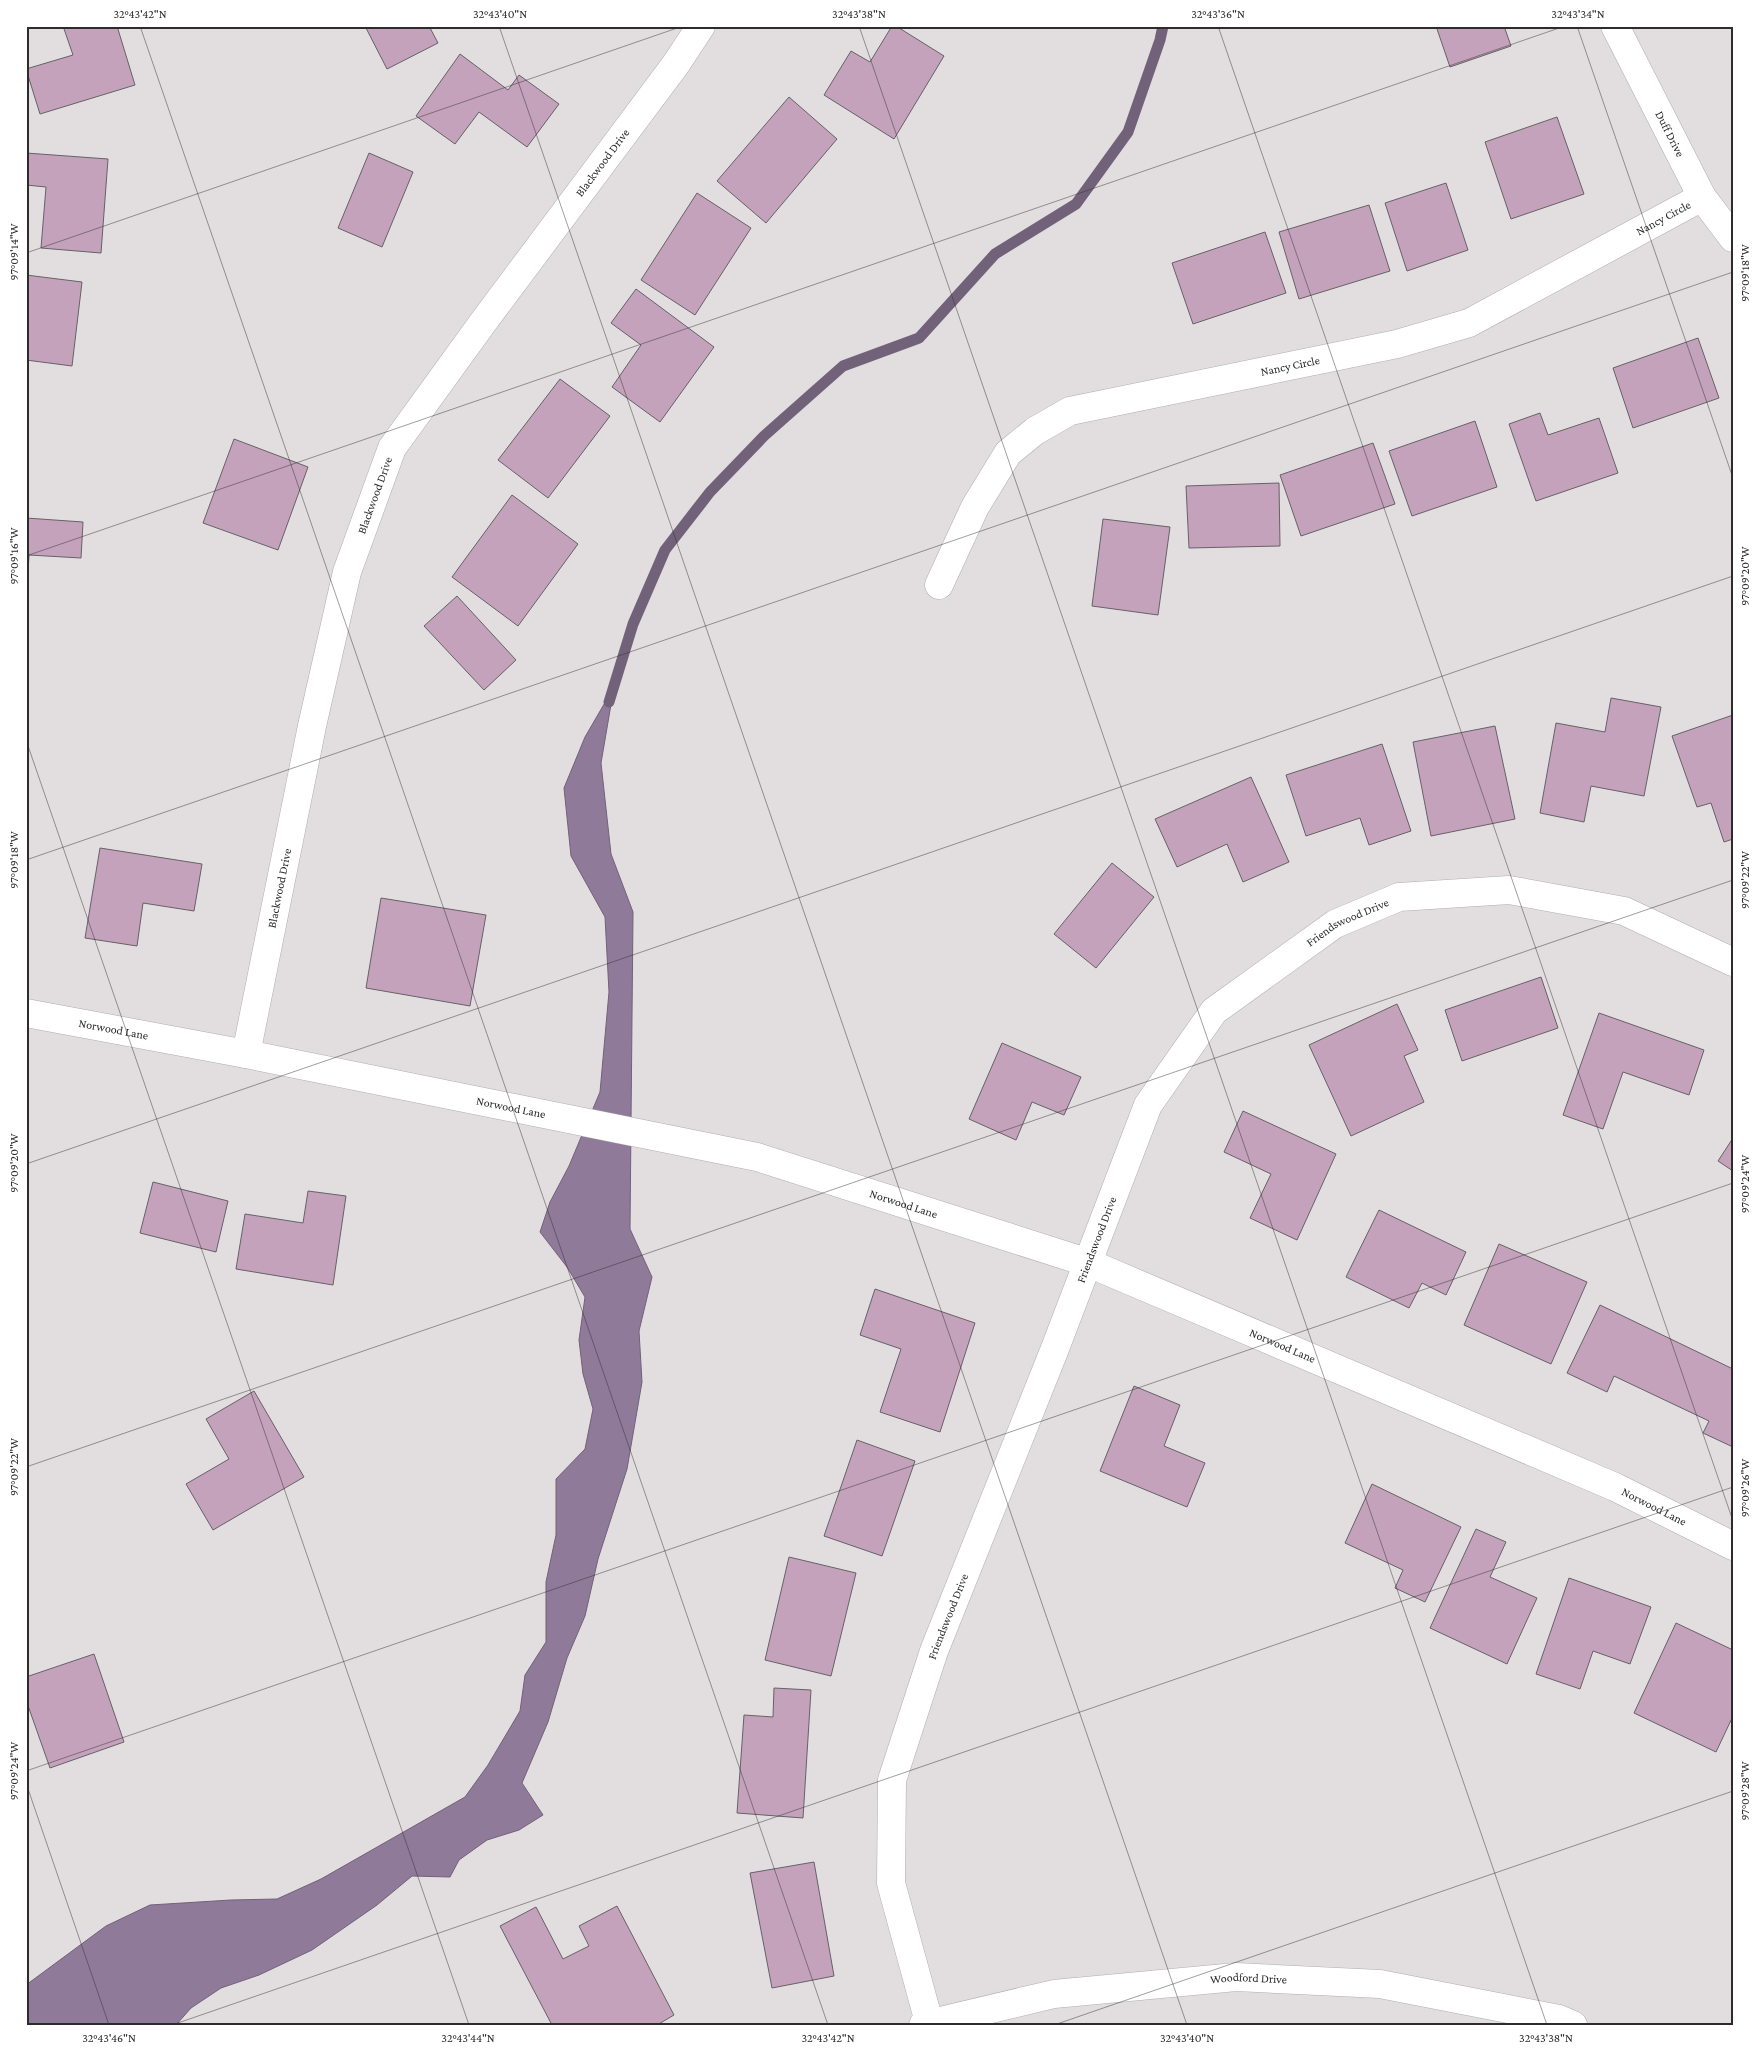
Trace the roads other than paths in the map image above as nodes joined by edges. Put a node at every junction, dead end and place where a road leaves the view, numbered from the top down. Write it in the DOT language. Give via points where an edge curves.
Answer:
graph roads {
  1 [pos="701,26"];
  2 [pos="1615,26"];
  3 [pos="1702,197"];
  4 [pos="1733,238"];
  5 [pos="939,585"];
  6 [pos="1733,962"];
  7 [pos="26,1013"];
  8 [pos="246,1054"];
  9 [pos="1086,1262"];
  10 [pos="1733,1546"];
  11 [pos="926,2024"];
  12 [pos="1573,2025"];
  1 -- 8 [label="street, Blackwood Drive" via="392,448 347,572 312,726"];
  2 -- 3 [label="street, Duff Drive"];
  3 -- 4 [label="street, Duff Drive"];
  3 -- 5 [label="street, Nancy Circle" via="1469,323 1397,344 1070,411 1035,431 1008,453 974,507"];
  6 -- 9 [label="street, Friendswood Drive" via="1624,911 1509,890 1399,897 1335,924 1214,1012 1148,1105"];
  7 -- 8 [label="street, Norwood Lane"];
  8 -- 9 [label="street, Norwood Lane" via="757,1157"];
  9 -- 10 [label="street, Norwood Lane" via="1615,1487"];
  9 -- 11 [label="street, Friendswood Drive" via="1054,1351 934,1651 892,1780 891,1883"];
  11 -- 12 [label="street, Woodford Drive" via="1054,1994 1236,1977 1380,1984 1559,2019"];
}
